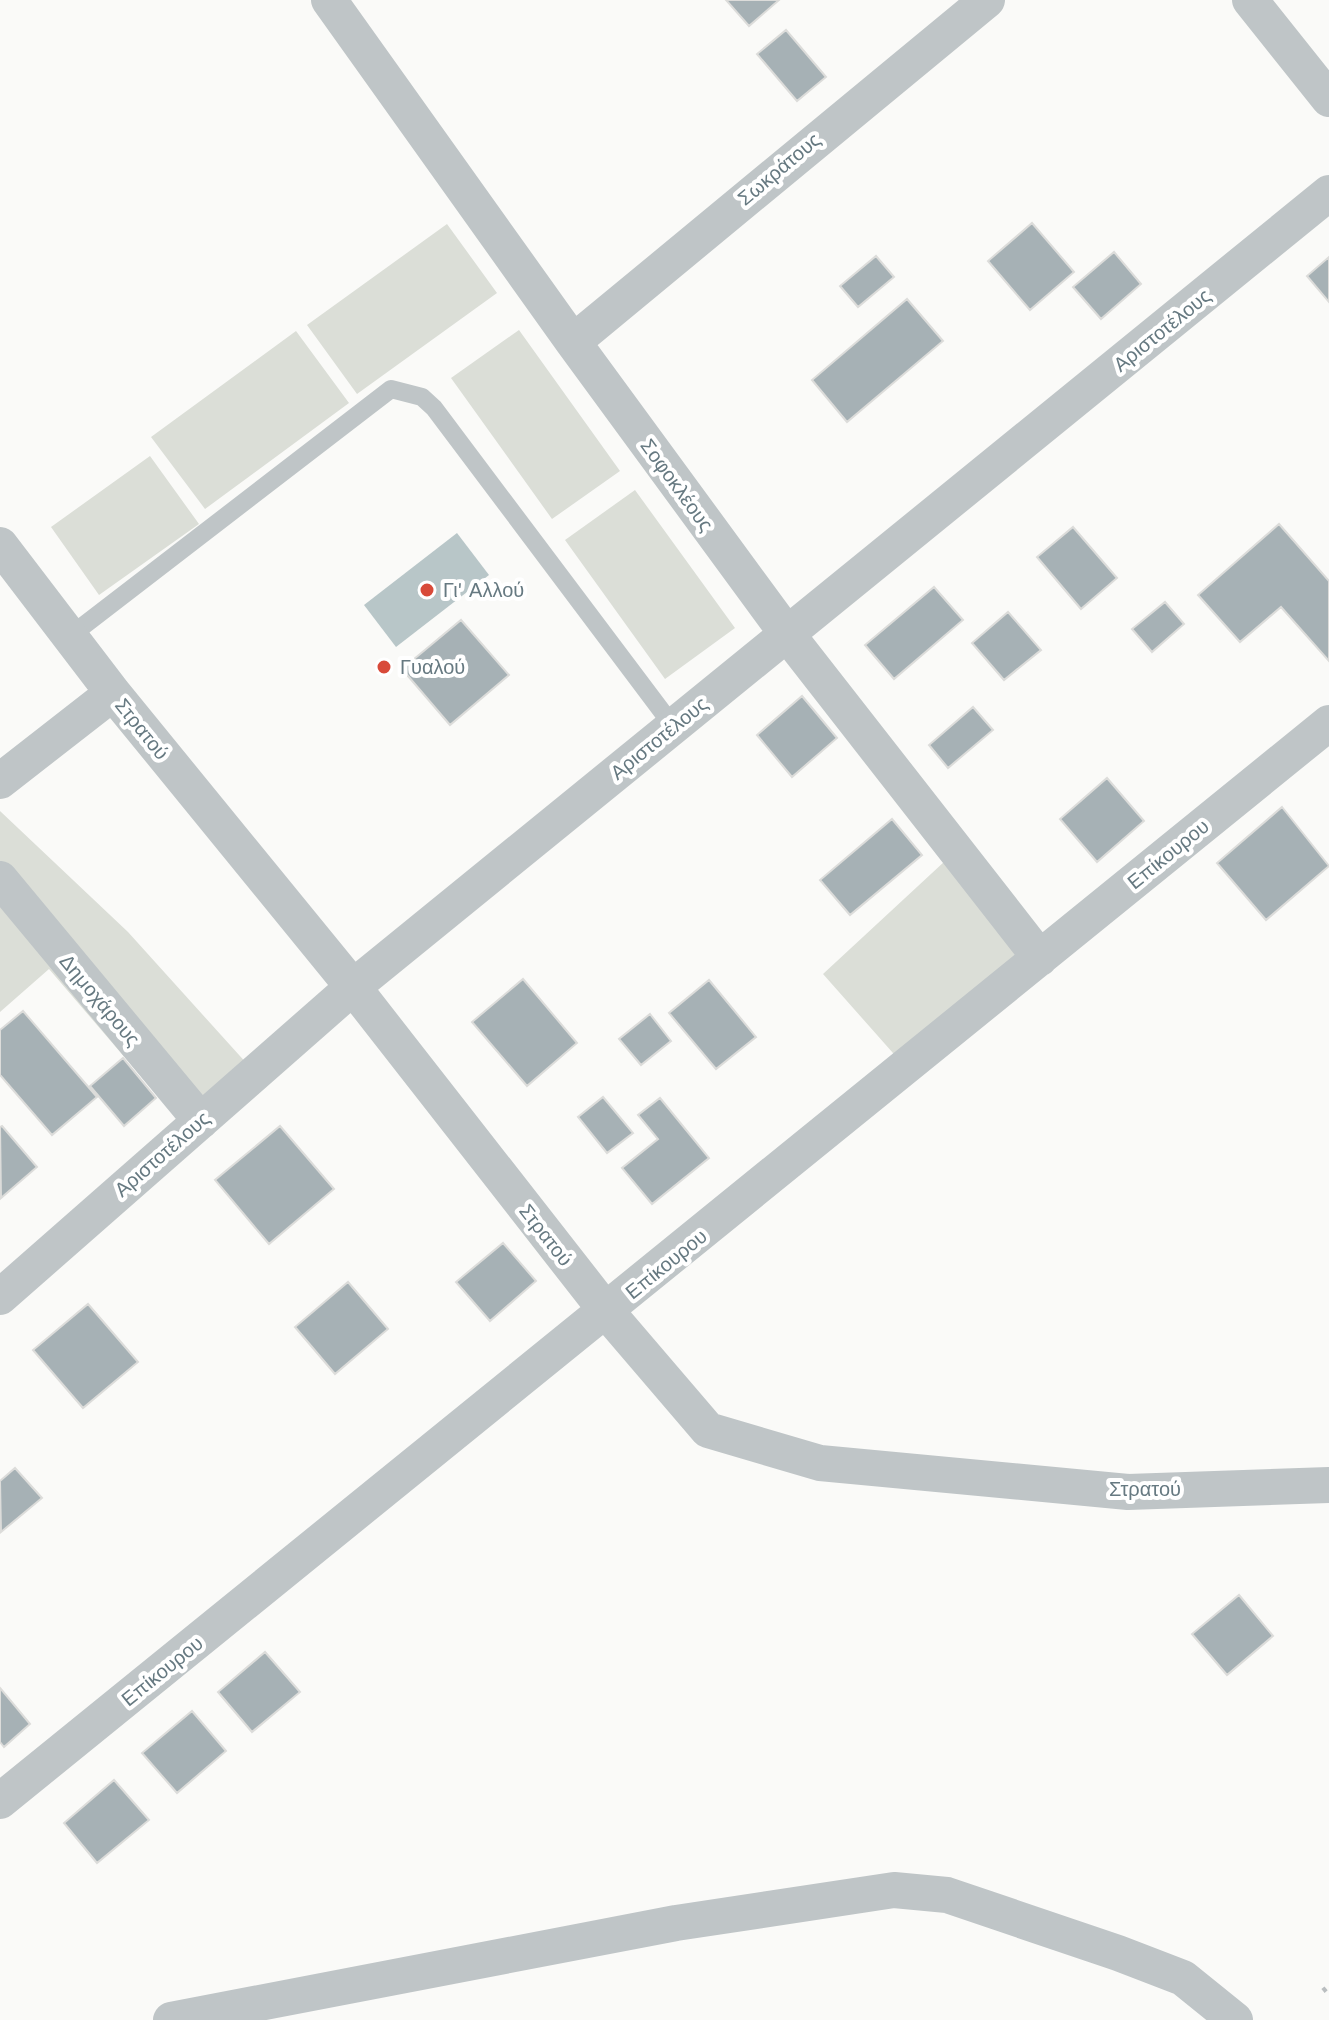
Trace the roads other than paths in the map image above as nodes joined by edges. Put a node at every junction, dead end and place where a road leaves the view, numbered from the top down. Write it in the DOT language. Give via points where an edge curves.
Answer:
graph roads {
  1 [pos="329,0"];
  2 [pos="987,0"];
  3 [pos="1250,0"];
  4 [pos="1329,99"];
  5 [pos="1329,193"];
  6 [pos="573,342"];
  7 [pos="0,545"];
  8 [pos="787,634"];
  9 [pos="70,636"];
  10 [pos="113,693"];
  11 [pos="1329,723"];
  12 [pos="673,726"];
  13 [pos="0,781"];
  14 [pos="0,879"];
  15 [pos="1040,958"];
  16 [pos="353,987"];
  17 [pos="201,1121"];
  18 [pos="0,1297"];
  19 [pos="607,1312"];
  20 [pos="1329,1485"];
  21 [pos="1,1800"];
  22 [pos="171,2020"];
  23 [pos="1235,2020"];
  1 -- 6 [label="street, Σοφοκλέους"];
  2 -- 6 [label="street, Σωκράτους"];
  3 -- 4 [label="street"];
  5 -- 8 [label="street, Αριστοτέλους"];
  6 -- 8 [label="street, Σοφοκλέους"];
  7 -- 9 [label="street, Στρατού"];
  8 -- 12 [label="street, Αριστοτέλους"];
  8 -- 15 [label="street, Σοφοκλέους"];
  9 -- 10 [label="street, Στρατού"];
  9 -- 12 [label="lane" via="391,389 407,391 434,408"];
  10 -- 13 [label="street"];
  10 -- 16 [label="street, Στρατού"];
  11 -- 15 [label="street, Επίκουρου"];
  12 -- 16 [label="street, Αριστοτέλους"];
  14 -- 17 [label="street, Δημοχάρους"];
  15 -- 19 [label="street, Επίκουρου"];
  16 -- 17 [label="street, Αριστοτέλους"];
  16 -- 19 [label="street, Στρατού"];
  17 -- 18 [label="street, Αριστοτέλους"];
  19 -- 20 [label="street, Στρατού" via="708,1430 820,1463 1128,1492"];
  19 -- 21 [label="street, Επίκουρου"];
  22 -- 23 [label="street" via="676,1923 894,1890 947,1895 1131,1958 1183,1978"];
}
